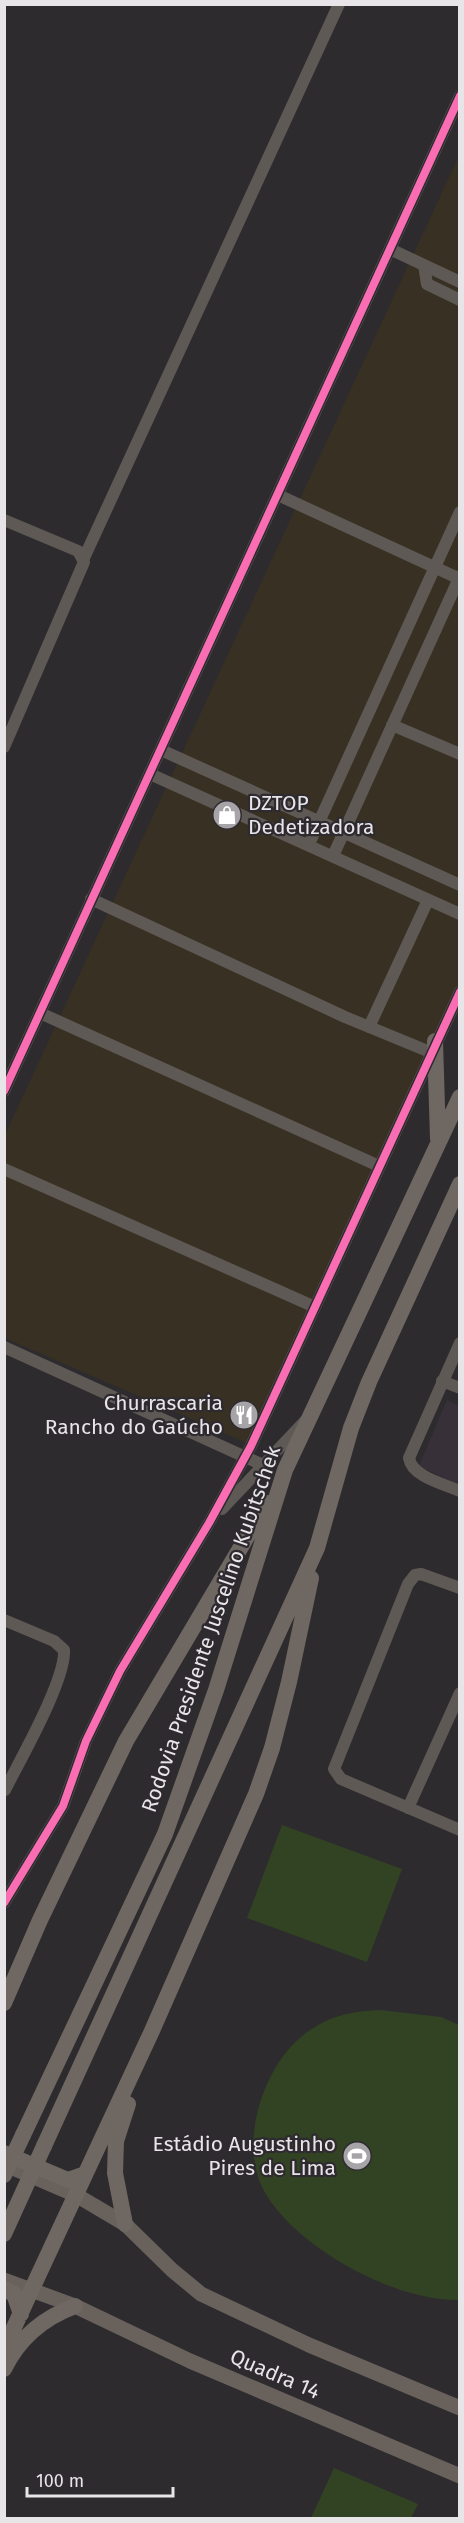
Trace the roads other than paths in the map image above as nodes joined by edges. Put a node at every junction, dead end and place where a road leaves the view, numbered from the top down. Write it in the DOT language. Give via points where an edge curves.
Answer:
graph roads {
  1 [pos="339,4"];
  2 [pos="459,96"];
  3 [pos="390,249"];
  4 [pos="423,265"];
  5 [pos="459,282"];
  6 [pos="459,300"];
  7 [pos="278,495"];
  8 [pos="459,512"];
  9 [pos="4,520"];
  10 [pos="84,558"];
  11 [pos="434,567"];
  12 [pos="459,578"];
  13 [pos="392,725"];
  14 [pos="4,747"];
  15 [pos="161,750"];
  16 [pos="459,754"];
  17 [pos="150,774"];
  18 [pos="319,823"];
  19 [pos="343,833"];
  20 [pos="309,844"];
  21 [pos="333,856"];
  22 [pos="459,885"];
  23 [pos="91,899"];
  24 [pos="429,900"];
  25 [pos="459,914"];
  26 [pos="459,992"];
  27 [pos="40,1013"];
  28 [pos="369,1027"];
  29 [pos="433,1046"];
  30 [pos="4,1091"];
  31 [pos="459,1097"];
  32 [pos="438,1144"];
  33 [pos="380,1166"];
  34 [pos="4,1169"];
  35 [pos="459,1184"];
  36 [pos="315,1307"];
  37 [pos="459,1343"];
  38 [pos="4,1347"];
  39 [pos="442,1381"];
  40 [pos="459,1388"];
  41 [pos="313,1414"];
  42 [pos="245,1457"];
  43 [pos="263,1465"];
  44 [pos="285,1470"];
  45 [pos="459,1491"];
  46 [pos="209,1523"];
  47 [pos="317,1548"];
  48 [pos="459,1588"];
  49 [pos="4,1620"];
  50 [pos="459,1693"];
  51 [pos="5,1790"];
  52 [pos="408,1808"];
  53 [pos="459,1830"];
  54 [pos="4,1903"];
  55 [pos="4,2003"];
  56 [pos="151,2033"];
  57 [pos="4,2153"];
  58 [pos="4,2164"];
  59 [pos="86,2174"];
  60 [pos="4,2175"];
  61 [pos="76,2195"];
  62 [pos="125,2224"];
  63 [pos="4,2234"];
  64 [pos="4,2280"];
  65 [pos="4,2289"];
  66 [pos="31,2291"];
  67 [pos="75,2306"];
  68 [pos="21,2314"];
  69 [pos="4,2349"];
  70 [pos="4,2369"];
  71 [pos="459,2408"];
  72 [pos="459,2476"];
  1 -- 10 [label="street"];
  2 -- 3 [label="street"];
  3 -- 4 [label="street"];
  3 -- 7 [label="street"];
  4 -- 5 [label="street"];
  4 -- 6 [label="street" via="427,285"];
  7 -- 11 [label="street"];
  7 -- 15 [label="street"];
  8 -- 11 [label="street"];
  9 -- 10 [label="street" via="78,551"];
  10 -- 14 [label="street"];
  11 -- 12 [label="street"];
  11 -- 18 [label="street"];
  12 -- 13 [label="street"];
  13 -- 16 [label="street"];
  13 -- 19 [label="street"];
  15 -- 17 [label="street"];
  15 -- 18 [label="street"];
  17 -- 20 [label="street"];
  17 -- 23 [label="street"];
  18 -- 19 [label="street"];
  18 -- 20 [label="street"];
  19 -- 21 [label="street"];
  19 -- 22 [label="street"];
  20 -- 21 [label="street"];
  21 -- 24 [label="street"];
  23 -- 27 [label="street"];
  23 -- 28 [label="street"];
  24 -- 25 [label="street"];
  24 -- 28 [label="street"];
  26 -- 29 [label="street"];
  27 -- 30 [label="street"];
  27 -- 33 [label="street"];
  28 -- 29 [label="street"];
  29 -- 32 [label="highway"];
  29 -- 33 [label="street"];
  31 -- 32 [label="highway, Rodovia Presidente Juscelino Kubitschek"];
  32 -- 41 [label="highway, Rodovia Presidente Juscelino Kubitschek"];
  33 -- 36 [label="street"];
  34 -- 36 [label="street"];
  35 -- 47 [label="highway" via="351,1428"];
  36 -- 42 [label="street"];
  37 -- 39 [label="street"];
  38 -- 42 [label="street"];
  39 -- 40 [label="street"];
  39 -- 45 [label="street" via="411,1451 410,1465 418,1473"];
  41 -- 43 [label="street"];
  41 -- 44 [label="highway, Rodovia Presidente Juscelino Kubitschek"];
  42 -- 43 [label="street"];
  42 -- 46 [label="street"];
  43 -- 46 [label="street"];
  44 -- 55 [label="highway" via="126,1741"];
  44 -- 60 [label="highway, Rodovia Presidente Juscelino Kubitschek, bridge" via="216,1690 165,1834"];
  46 -- 54 [label="street" via="120,1671 86,1741 63,1806"];
  47 -- 56 [label="highway" via="272,1748 232,1851"];
  47 -- 63 [label="highway, bridge"];
  48 -- 52 [label="street" via="427,1575 415,1575 408,1584 334,1764 341,1779"];
  49 -- 51 [label="street" via="54,1641 65,1656 59,1678"];
  50 -- 52 [label="street"];
  52 -- 53 [label="street"];
  56 -- 59 [label="highway"];
  56 -- 62 [label="highway" via="116,2141 115,2173"];
  57 -- 59 [label="highway" via="68,2180"];
  58 -- 61 [label="main road"];
  59 -- 61 [label="highway"];
  61 -- 62 [label="main road"];
  61 -- 66 [label="highway"];
  62 -- 71 [label="main road" via="201,2294"];
  64 -- 66 [label="main road, Quadra 14"];
  65 -- 68 [label="highway" via="17,2300"];
  66 -- 67 [label="main road, Quadra 14"];
  66 -- 68 [label="highway"];
  67 -- 70 [label="highway" via="34,2328"];
  67 -- 72 [label="main road, Quadra 14" via="190,2361"];
  68 -- 69 [label="highway"];
}
